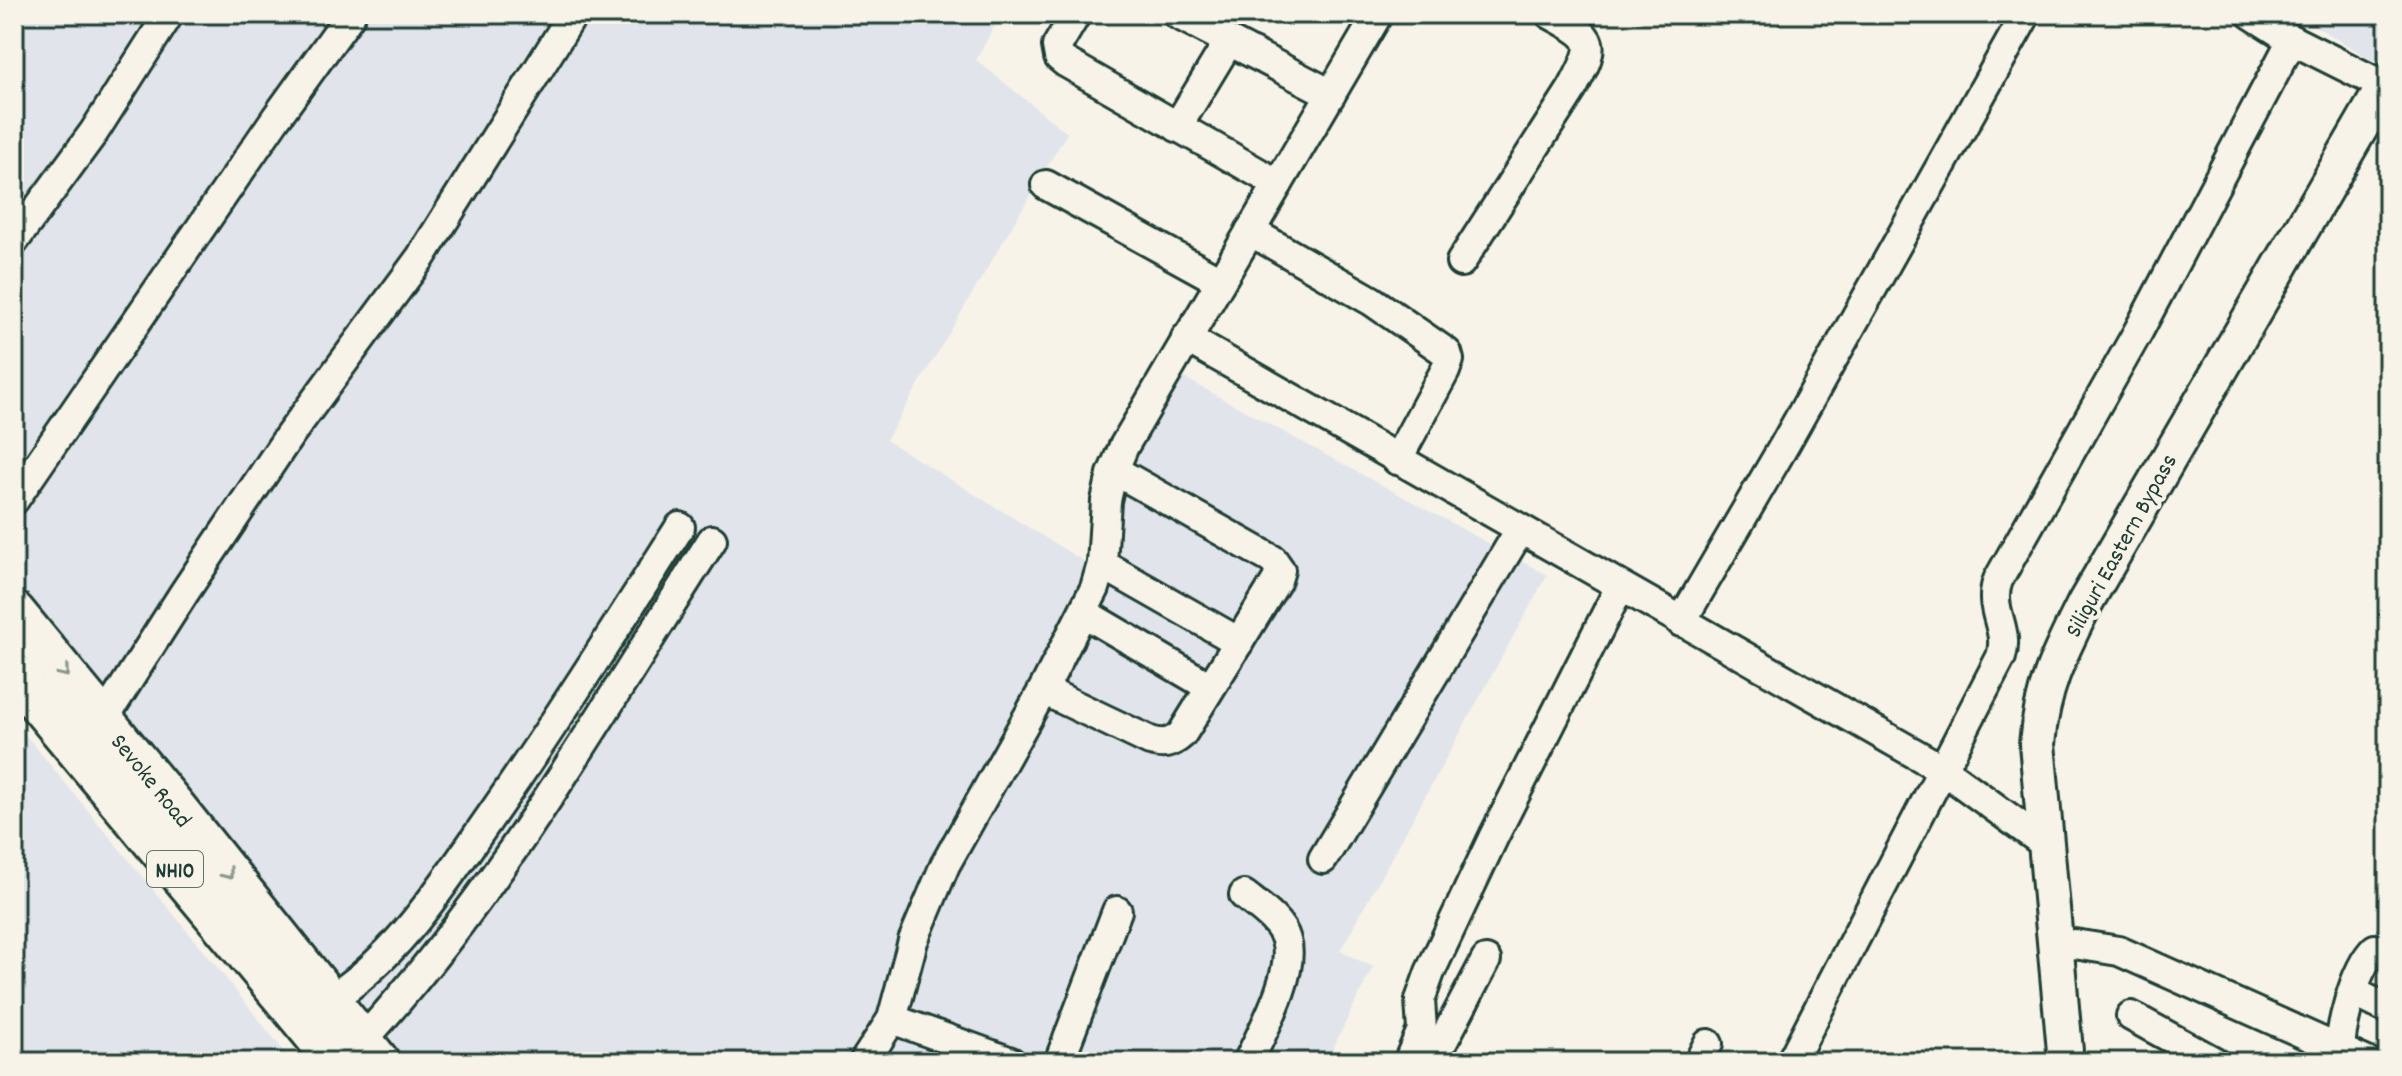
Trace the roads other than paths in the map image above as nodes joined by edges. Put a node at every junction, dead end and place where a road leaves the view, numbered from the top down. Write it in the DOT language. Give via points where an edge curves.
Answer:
graph roads {
  1 [pos="169,14"];
  2 [pos="351,14"];
  3 [pos="573,14"];
  4 [pos="1076,14"];
  5 [pos="1177,14"];
  6 [pos="1378,14"];
  7 [pos="1550,14"];
  8 [pos="2026,14"];
  9 [pos="2251,14"];
  10 [pos="2292,40"];
  11 [pos="1229,41"];
  12 [pos="2387,84"];
  13 [pos="1331,94"];
  14 [pos="2388,119"];
  15 [pos="1177,127"];
  16 [pos="1278,184"];
  17 [pos="1046,185"];
  18 [pos="1250,231"];
  19 [pos="14,241"];
  20 [pos="1461,262"];
  21 [pos="1220,281"];
  22 [pos="1186,338"];
  23 [pos="1397,460"];
  24 [pos="1114,470"];
  25 [pos="14,500"];
  26 [pos="680,527"];
  27 [pos="1520,530"];
  28 [pos="712,540"];
  29 [pos="1102,564"];
  30 [pos="1620,587"];
  31 [pos="14,612"];
  32 [pos="1084,613"];
  33 [pos="1681,622"];
  34 [pos="1239,642"];
  35 [pos="14,674"];
  36 [pos="1210,687"];
  37 [pos="1043,690"];
  38 [pos="103,720"];
  39 [pos="1942,769"];
  40 [pos="2045,844"];
  41 [pos="1323,859"];
  42 [pos="1244,895"];
  43 [pos="1117,911"];
  44 [pos="2074,944"];
  45 [pos="2388,953"];
  46 [pos="1486,960"];
  47 [pos="2353,992"];
  48 [pos="329,1000"];
  49 [pos="2388,1009"];
  50 [pos="2131,1016"];
  51 [pos="892,1019"];
  52 [pos="359,1055"];
  53 [pos="2339,1055"];
  54 [pos="864,1062"];
  55 [pos="1011,1062"];
  56 [pos="1059,1062"];
  57 [pos="1248,1062"];
  58 [pos="1408,1062"];
  59 [pos="1432,1062"];
  60 [pos="1791,1062"];
  61 [pos="2066,1062"];
  62 [pos="2086,1062"];
  63 [pos="2215,1062"];
  64 [pos="2367,1062"];
  1 -- 19 [label="street" via="94,132"];
  2 -- 25 [label="street"];
  3 -- 38 [label="street" via="421,257 289,436"];
  4 -- 15 [label="street" via="1057,46 1059,57"];
  5 -- 11 [label="street"];
  6 -- 13 [label="street"];
  7 -- 20 [label="street" via="1586,37 1591,48 1588,60"];
  8 -- 33 [label="street"];
  9 -- 10 [label="street"];
  10 -- 12 [label="street"];
  10 -- 39 [label="street" via="2139,330 1998,580 1994,608 2005,645"];
  11 -- 13 [label="street"];
  11 -- 15 [label="street"];
  12 -- 40 [label="main road, Siliguri Eastern Bypass" via="2059,656 2046,686 2037,744"];
  13 -- 16 [label="street"];
  14 -- 44 [label="main road, Siliguri Eastern Bypass" via="2081,644 2068,677 2053,742"];
  15 -- 16 [label="street"];
  16 -- 18 [label="street"];
  17 -- 21 [label="street"];
  18 -- 21 [label="street"];
  18 -- 23 [label="street" via="1372,301 1447,353 1445,371"];
  21 -- 22 [label="street"];
  22 -- 23 [label="street"];
  22 -- 24 [label="street"];
  23 -- 27 [label="street"];
  24 -- 29 [label="street" via="1106,501"];
  24 -- 34 [label="street" via="1279,565 1277,580"];
  26 -- 48 [label="street" via="556,724 443,884 389,951"];
  27 -- 30 [label="street"];
  27 -- 41 [label="street"];
  28 -- 52 [label="street" via="509,858"];
  29 -- 32 [label="street"];
  29 -- 34 [label="street"];
  30 -- 33 [label="street"];
  30 -- 58 [label="street" via="1430,972 1420,1000 1422,1030"];
  31 -- 38 [label="highway, Sevoke Road, one-way"];
  32 -- 36 [label="street"];
  32 -- 37 [label="street"];
  33 -- 39 [label="street"];
  34 -- 36 [label="street"];
  35 -- 52 [label="highway, Sevoke Road / NH10"];
  36 -- 37 [label="street" via="1182,734 1162,745"];
  37 -- 51 [label="street" via="945,865 913,941"];
  38 -- 48 [label="highway, Sevoke Road, one-way"];
  39 -- 40 [label="street"];
  39 -- 60 [label="street"];
  40 -- 61 [label="main road, Siliguri Eastern Bypass"];
  42 -- 57 [label="street" via="1282,930 1288,962"];
  43 -- 56 [label="street"];
  44 -- 53 [label="street" via="2119,951"];
  44 -- 62 [label="main road, Siliguri Eastern Bypass"];
  45 -- 47 [label="street" via="2375,949 2368,955"];
  46 -- 59 [label="street"];
  47 -- 49 [label="street"];
  47 -- 53 [label="street"];
  48 -- 52 [label="highway, Sevoke Road"];
  50 -- 63 [label="street"];
  51 -- 54 [label="street"];
  51 -- 55 [label="street"];
  53 -- 64 [label="street"];
}
